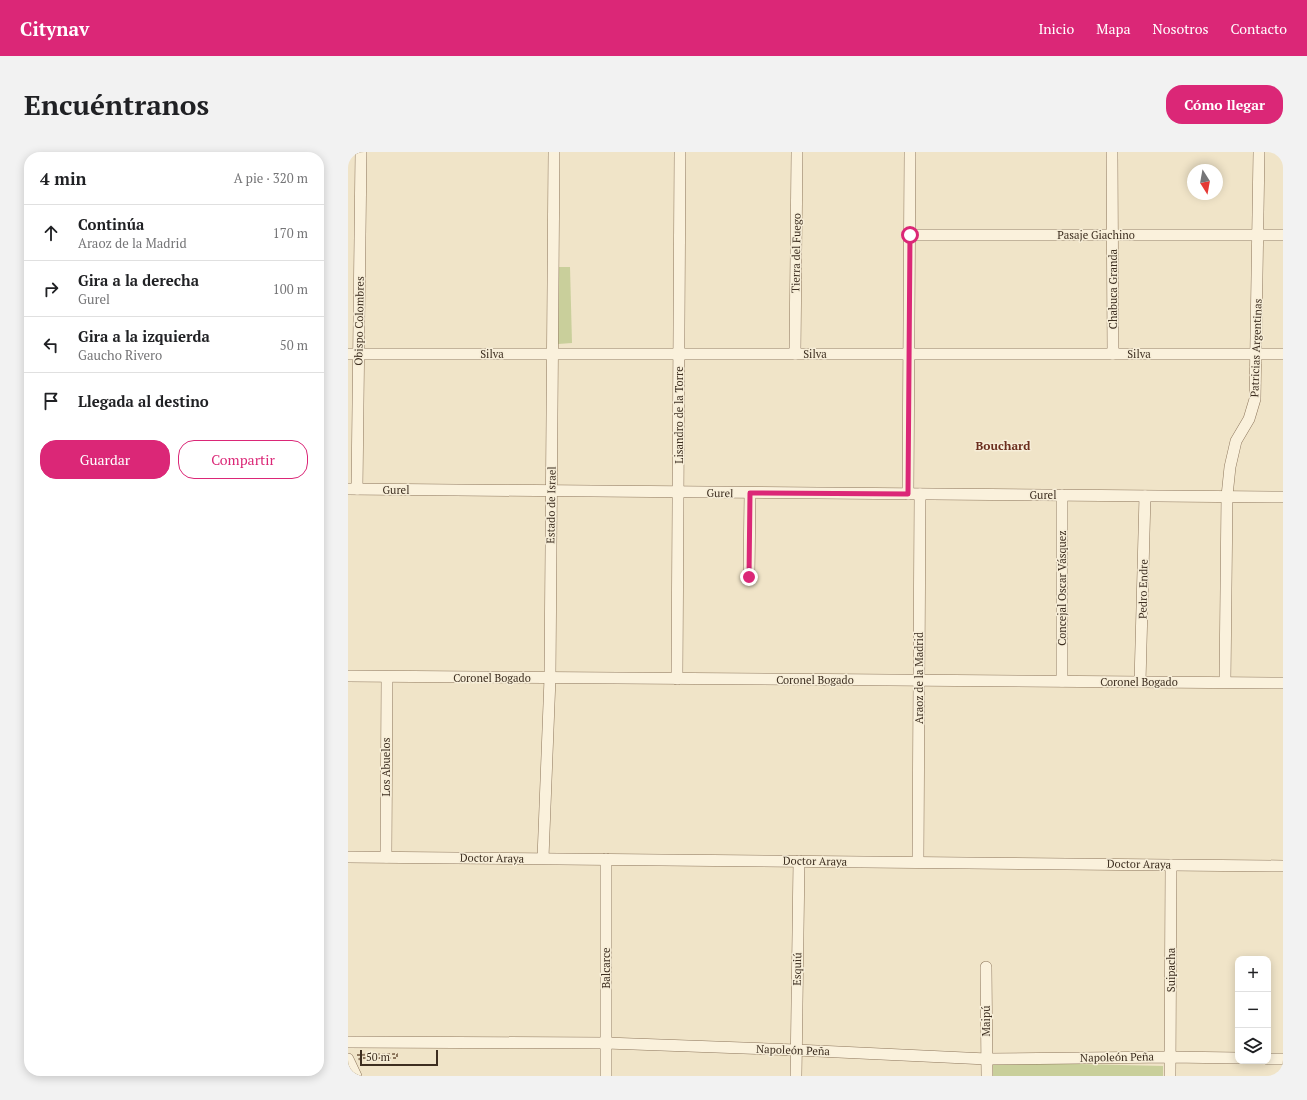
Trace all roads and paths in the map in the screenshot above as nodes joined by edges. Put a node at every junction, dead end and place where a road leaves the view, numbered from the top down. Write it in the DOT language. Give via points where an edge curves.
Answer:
graph roads {
  1 [pos="361,152"];
  2 [pos="554,152"];
  3 [pos="680,152"];
  4 [pos="797,152"];
  5 [pos="910,152"];
  6 [pos="1112,152"];
  7 [pos="1259,152"];
  8 [pos="910,235"];
  9 [pos="1113,235"];
  10 [pos="1258,235"];
  11 [pos="1283,235"];
  12 [pos="353,354"];
  13 [pos="553,354"];
  14 [pos="679,354"];
  15 [pos="795,354"];
  16 [pos="909,354"];
  17 [pos="1113,354"];
  18 [pos="1256,354"];
  19 [pos="1283,354"];
  20 [pos="352,489"];
  21 [pos="552,491"];
  22 [pos="678,492"];
  23 [pos="750,493"];
  24 [pos="908,494"];
  25 [pos="920,494"];
  26 [pos="1062,495"];
  27 [pos="1145,496"];
  28 [pos="1227,496"];
  29 [pos="1283,497"];
  30 [pos="749,577"];
  31 [pos="348,676"];
  32 [pos="387,677"];
  33 [pos="550,678"];
  34 [pos="677,679"];
  35 [pos="919,680"];
  36 [pos="1062,681"];
  37 [pos="1140,682"];
  38 [pos="1225,682"];
  39 [pos="1283,683"];
  40 [pos="348,857"];
  41 [pos="386,857"];
  42 [pos="543,858"];
  43 [pos="606,859"];
  44 [pos="799,861"];
  45 [pos="918,862"];
  46 [pos="1171,864"];
  47 [pos="1283,866"];
  48 [pos="986,967"];
  49 [pos="348,1042"];
  50 [pos="606,1043"];
  51 [pos="796,1050"];
  52 [pos="359,1054"];
  53 [pos="1170,1057"];
  54 [pos="361,1058"];
  55 [pos="1235,1058"];
  56 [pos="348,1059"];
  57 [pos="987,1059"];
  58 [pos="1271,1059"];
  59 [pos="1283,1059"];
  60 [pos="356,1076"];
  61 [pos="606,1076"];
  62 [pos="796,1076"];
  63 [pos="987,1076"];
  64 [pos="1170,1076"];
  1 -- 12 [label="street, Obispo Colombres"];
  2 -- 13 [label="street, Estado de Israel"];
  3 -- 14 [label="street, Lisandro de la Torre"];
  4 -- 15 [label="street, Tierra del Fuego"];
  5 -- 8 [label="street"];
  6 -- 9 [label="street, Chabuca Granda"];
  7 -- 10 [label="street, Patricias Argentinas"];
  8 -- 9 [label="street, Pasaje Giachino"];
  8 -- 16 [label="street"];
  9 -- 10 [label="street, Pasaje Giachino"];
  9 -- 17 [label="street, Chabuca Granda"];
  10 -- 11 [label="street, Pasaje Giachino"];
  10 -- 18 [label="street, Patricias Argentinas"];
  12 -- 13 [label="street, Silva"];
  12 -- 20 [label="street, Obispo Colombres"];
  13 -- 14 [label="street, Silva"];
  13 -- 21 [label="street, Estado de Israel"];
  14 -- 15 [label="street, Silva"];
  14 -- 22 [label="street, Lisandro de la Torre"];
  15 -- 16 [label="street, Silva"];
  16 -- 17 [label="street, Silva"];
  16 -- 24 [label="street"];
  17 -- 18 [label="street, Silva"];
  18 -- 19 [label="street, Silva"];
  18 -- 28 [label="street, Patricias Argentinas" via="1255,400 1236,442"];
  20 -- 21 [label="street, Gurel"];
  21 -- 22 [label="street, Gurel"];
  21 -- 33 [label="street, Estado de Israel"];
  22 -- 23 [label="street, Gurel"];
  22 -- 34 [label="street, Lisandro de la Torre"];
  23 -- 24 [label="street, Gurel"];
  23 -- 30 [label="street"];
  24 -- 25 [label="street, Gurel"];
  25 -- 26 [label="street, Gurel"];
  25 -- 35 [label="street, Araoz de la Madrid"];
  26 -- 27 [label="street, Gurel"];
  26 -- 36 [label="street, Concejal Oscar Vásquez"];
  27 -- 28 [label="street, Gurel"];
  27 -- 37 [label="street, Pedro Endre"];
  28 -- 29 [label="street, Gurel"];
  28 -- 38 [label="street, Patricias Argentinas"];
  31 -- 32 [label="street, Coronel Bogado"];
  32 -- 33 [label="street, Coronel Bogado"];
  32 -- 41 [label="street, Los Abuelos"];
  33 -- 34 [label="street, Coronel Bogado"];
  33 -- 42 [label="street, Estado de Israel"];
  34 -- 35 [label="street, Coronel Bogado"];
  35 -- 36 [label="street, Coronel Bogado"];
  35 -- 45 [label="street, Araoz de la Madrid"];
  36 -- 37 [label="street, Coronel Bogado"];
  37 -- 38 [label="street, Coronel Bogado"];
  38 -- 39 [label="street, Coronel Bogado"];
  40 -- 41 [label="street, Doctor Araya"];
  41 -- 42 [label="street, Doctor Araya"];
  42 -- 43 [label="street, Doctor Araya"];
  43 -- 44 [label="street, Doctor Araya"];
  43 -- 50 [label="street, Balcarce"];
  44 -- 45 [label="street, Doctor Araya"];
  44 -- 51 [label="street, Esquiú"];
  45 -- 46 [label="street, Doctor Araya"];
  46 -- 47 [label="street, Doctor Araya"];
  46 -- 53 [label="street, Suipacha"];
  48 -- 57 [label="street, Maipú"];
  49 -- 50 [label="street, Napoleón Peña"];
  50 -- 51 [label="street, Napoleón Peña"];
  50 -- 61 [label="street, Balcarce"];
  51 -- 57 [label="street, Napoleón Peña"];
  51 -- 62 [label="street, Esquiú"];
  52 -- 54 [label="path" via="397,1054 397,1058"];
  53 -- 55 [label="street, Napoleón Peña"];
  53 -- 57 [label="street, Napoleón Peña"];
  53 -- 64 [label="street, Suipacha"];
  56 -- 60 [label="street"];
  57 -- 63 [label="street, Maipú"];
  58 -- 59 [label="street"];
}
